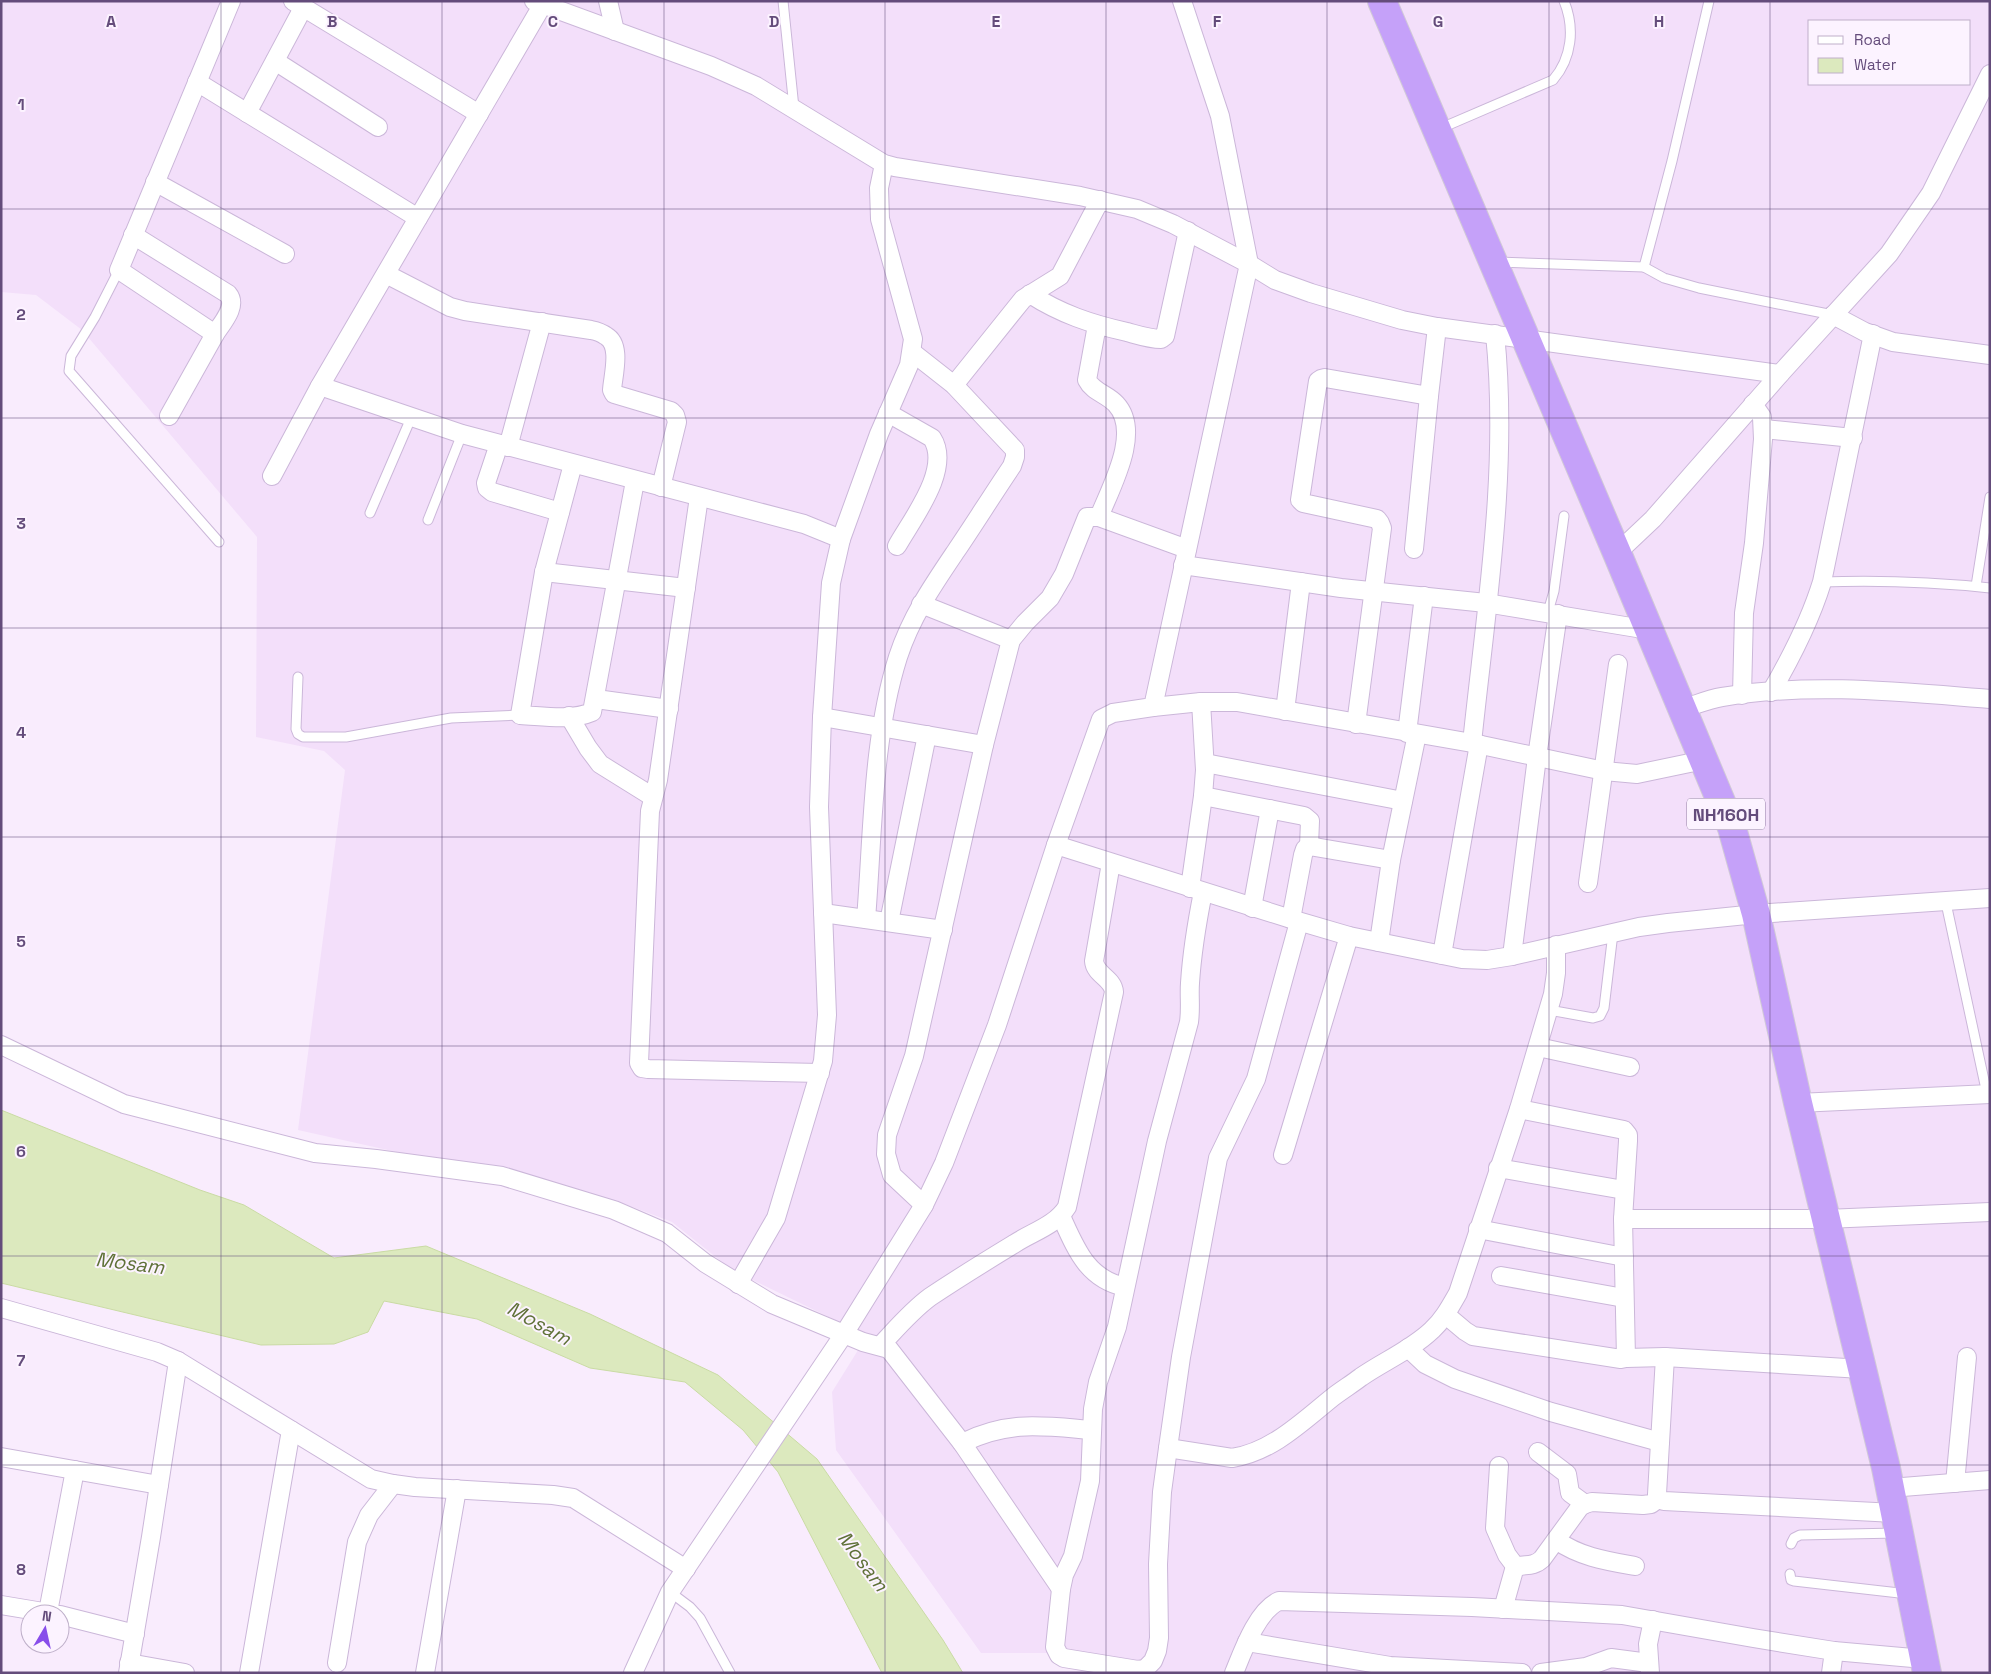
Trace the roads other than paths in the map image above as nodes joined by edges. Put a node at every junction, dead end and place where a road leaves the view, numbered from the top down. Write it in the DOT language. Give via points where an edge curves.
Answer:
graph roads {
  1 [pos="231,1"];
  2 [pos="608,1"];
  3 [pos="783,1"];
  4 [pos="1182,1"];
  5 [pos="1382,1"];
  6 [pos="1564,1"];
  7 [pos="1709,1"];
  8 [pos="538,3"];
  9 [pos="298,4"];
  10 [pos="615,31"];
  11 [pos="275,61"];
  12 [pos="1990,74"];
  13 [pos="197,82"];
  14 [pos="794,108"];
  15 [pos="247,113"];
  16 [pos="479,114"];
  17 [pos="378,127"];
  18 [pos="1437,130"];
  19 [pos="884,164"];
  20 [pos="156,182"];
  21 [pos="1100,200"];
  22 [pos="418,218"];
  23 [pos="1188,231"];
  24 [pos="133,235"];
  25 [pos="285,254"];
  26 [pos="1493,262"];
  27 [pos="1249,264"];
  28 [pos="1644,267"];
  29 [pos="119,270"];
  30 [pos="386,274"];
  31 [pos="1030,294"];
  32 [pos="1833,315"];
  33 [pos="542,322"];
  34 [pos="1097,325"];
  35 [pos="1436,327"];
  36 [pos="215,334"];
  37 [pos="1495,334"];
  38 [pos="1873,334"];
  39 [pos="1525,338"];
  40 [pos="912,352"];
  41 [pos="1990,355"];
  42 [pos="1780,374"];
  43 [pos="954,385"];
  44 [pos="320,386"];
  45 [pos="1429,396"];
  46 [pos="1753,404"];
  47 [pos="888,413"];
  48 [pos="169,416"];
  49 [pos="411,418"];
  50 [pos="1764,429"];
  51 [pos="462,434"];
  52 [pos="1853,438"];
  53 [pos="503,445"];
  54 [pos="573,464"];
  55 [pos="272,476"];
  56 [pos="635,481"];
  57 [pos="661,487"];
  58 [pos="699,497"];
  59 [pos="1990,497"];
  60 [pos="560,512"];
  61 [pos="370,513"];
  62 [pos="1564,516"];
  63 [pos="1099,517"];
  64 [pos="428,520"];
  65 [pos="841,539"];
  66 [pos="219,542"];
  67 [pos="897,546"];
  68 [pos="1414,549"];
  69 [pos="1617,553"];
  70 [pos="1185,557"];
  71 [pos="544,572"];
  72 [pos="617,580"];
  73 [pos="1301,582"];
  74 [pos="1822,582"];
  75 [pos="1976,586"];
  76 [pos="686,588"];
  77 [pos="1990,588"];
  78 [pos="1374,591"];
  79 [pos="1424,596"];
  80 [pos="1486,603"];
  81 [pos="921,604"];
  82 [pos="1553,613"];
  83 [pos="1649,630"];
  84 [pos="1011,640"];
  85 [pos="1618,664"];
  86 [pos="298,677"];
  87 [pos="1771,692"];
  88 [pos="1742,695"];
  89 [pos="596,699"];
  90 [pos="1990,699"];
  91 [pos="1202,702"];
  92 [pos="1153,707"];
  93 [pos="1682,708"];
  94 [pos="669,709"];
  95 [pos="1286,711"];
  96 [pos="520,715"];
  97 [pos="569,716"];
  98 [pos="822,717"];
  99 [pos="1356,724"];
  100 [pos="882,728"];
  101 [pos="1412,734"];
  102 [pos="927,735"];
  103 [pos="1475,744"];
  104 [pos="984,745"];
  105 [pos="1537,757"];
  106 [pos="1704,760"];
  107 [pos="1205,763"];
  108 [pos="1604,771"];
  109 [pos="1204,796"];
  110 [pos="653,797"];
  111 [pos="1403,801"];
  112 [pos="1270,808"];
  113 [pos="1056,844"];
  114 [pos="1309,846"];
  115 [pos="1392,860"];
  116 [pos="1111,863"];
  117 [pos="1588,883"];
  118 [pos="1197,890"];
  119 [pos="1990,898"];
  120 [pos="1946,903"];
  121 [pos="1252,908"];
  122 [pos="824,913"];
  123 [pos="1756,914"];
  124 [pos="866,919"];
  125 [pos="1295,920"];
  126 [pos="889,922"];
  127 [pos="943,930"];
  128 [pos="1613,933"];
  129 [pos="1349,936"];
  130 [pos="1379,942"];
  131 [pos="1556,945"];
  132 [pos="1442,955"];
  133 [pos="1512,956"];
  134 [pos="1548,1010"];
  135 [pos="1,1045"];
  136 [pos="1538,1046"];
  137 [pos="1630,1067"];
  138 [pos="820,1073"];
  139 [pos="1989,1094"];
  140 [pos="1798,1103"];
  141 [pos="1519,1109"];
  142 [pos="1283,1154"];
  143 [pos="1498,1168"];
  144 [pos="1624,1190"];
  145 [pos="924,1205"];
  146 [pos="1990,1212"];
  147 [pos="1061,1216"];
  148 [pos="1624,1219"];
  149 [pos="1826,1219"];
  150 [pos="1478,1229"];
  151 [pos="1624,1257"];
  152 [pos="1501,1276"];
  153 [pos="738,1284"];
  154 [pos="1125,1287"];
  155 [pos="1624,1298"];
  156 [pos="1,1308"];
  157 [pos="1446,1315"];
  158 [pos="844,1334"];
  159 [pos="880,1346"];
  160 [pos="1408,1348"];
  161 [pos="1665,1357"];
  162 [pos="1967,1357"];
  163 [pos="1626,1358"];
  164 [pos="178,1361"];
  165 [pos="1862,1369"];
  166 [pos="291,1430"];
  167 [pos="1092,1430"];
  168 [pos="1660,1442"];
  169 [pos="962,1443"];
  170 [pos="1168,1448"];
  171 [pos="1538,1452"];
  172 [pos="1,1456"];
  173 [pos="1499,1466"];
  174 [pos="75,1470"];
  175 [pos="1990,1480"];
  176 [pos="1955,1483"];
  177 [pos="393,1484"];
  178 [pos="159,1485"];
  179 [pos="457,1489"];
  180 [pos="1658,1499"];
  181 [pos="1585,1504"];
  182 [pos="1894,1511"];
  183 [pos="1556,1540"];
  184 [pos="1791,1544"];
  185 [pos="1635,1566"];
  186 [pos="1516,1567"];
  187 [pos="686,1569"];
  188 [pos="1790,1574"];
  189 [pos="1061,1590"];
  190 [pos="670,1592"];
  191 [pos="1911,1594"];
  192 [pos="55,1604"];
  193 [pos="1,1605"];
  194 [pos="20,1608"];
  195 [pos="1503,1608"];
  196 [pos="70,1618"];
  197 [pos="1653,1620"];
  198 [pos="135,1634"];
  199 [pos="1247,1642"];
  200 [pos="1834,1651"];
  201 [pos="337,1663"];
  202 [pos="1925,1666"];
  203 [pos="129,1668"];
  204 [pos="1650,1668"];
  205 [pos="185,1673"];
  206 [pos="249,1673"];
  207 [pos="425,1673"];
  208 [pos="633,1673"];
  209 [pos="730,1673"];
  210 [pos="1234,1673"];
  211 [pos="1522,1673"];
  212 [pos="1541,1673"];
  213 [pos="1831,1673"];
  1 -- 13 [label="street"];
  2 -- 10 [label="street"];
  3 -- 14 [label="lane"];
  4 -- 27 [label="street" via="1220,116"];
  5 -- 18 [label="highway, NH160H"];
  6 -- 18 [label="lane" via="1571,33 1568,54 1553,80"];
  7 -- 28 [label="lane"];
  8 -- 10 [label="street"];
  8 -- 16 [label="street"];
  9 -- 11 [label="street"];
  9 -- 16 [label="street"];
  10 -- 14 [label="street" via="710,66 756,86"];
  11 -- 15 [label="street"];
  11 -- 17 [label="street"];
  12 -- 32 [label="street" via="1931,194 1889,254"];
  13 -- 15 [label="street"];
  13 -- 20 [label="street"];
  14 -- 19 [label="street"];
  15 -- 22 [label="street"];
  16 -- 22 [label="street"];
  18 -- 26 [label="highway, NH160H"];
  19 -- 21 [label="street"];
  19 -- 40 [label="street" via="879,188 880,219 911,328"];
  20 -- 24 [label="street"];
  20 -- 25 [label="street"];
  21 -- 23 [label="street" via="1137,210"];
  21 -- 31 [label="street" via="1060,276"];
  22 -- 30 [label="street"];
  23 -- 27 [label="street"];
  23 -- 34 [label="street" via="1165,336 1157,339"];
  24 -- 29 [label="street"];
  24 -- 36 [label="street" via="228,294 232,305"];
  26 -- 28 [label="lane"];
  26 -- 39 [label="highway, NH160H"];
  27 -- 35 [label="street" via="1275,280 1311,293"];
  27 -- 70 [label="street"];
  28 -- 32 [label="lane" via="1664,278 1698,288"];
  29 -- 36 [label="street"];
  29 -- 66 [label="lane" via="71,356 69,371"];
  30 -- 33 [label="street" via="450,307"];
  30 -- 44 [label="street"];
  31 -- 34 [label="street" via="1077,319"];
  31 -- 43 [label="street"];
  32 -- 38 [label="street"];
  32 -- 42 [label="street"];
  33 -- 53 [label="street"];
  33 -- 57 [label="street" via="606,335 615,350 614,394 675,415 677,422"];
  34 -- 63 [label="street" via="1087,380 1090,386 1116,402 1127,425 1122,460"];
  35 -- 37 [label="street"];
  35 -- 45 [label="street"];
  36 -- 48 [label="street"];
  37 -- 39 [label="street"];
  37 -- 80 [label="street" via="1500,418 1496,516"];
  38 -- 41 [label="street" via="1893,342"];
  38 -- 52 [label="street"];
  39 -- 42 [label="street"];
  39 -- 69 [label="highway, NH160H"];
  40 -- 43 [label="street"];
  40 -- 47 [label="street"];
  42 -- 46 [label="street"];
  43 -- 81 [label="street" via="1014,450 1015,458"];
  44 -- 49 [label="street"];
  44 -- 55 [label="street"];
  45 -- 68 [label="street"];
  45 -- 78 [label="street" via="1325,378 1318,381 1300,500 1377,519 1382,528"];
  46 -- 50 [label="street" via="1762,418"];
  46 -- 69 [label="street" via="1653,519"];
  47 -- 65 [label="street"];
  47 -- 67 [label="street" via="932,438 938,453 938,464 929,491"];
  49 -- 51 [label="street"];
  49 -- 61 [label="lane"];
  50 -- 52 [label="street"];
  50 -- 88 [label="street" via="1744,613"];
  51 -- 53 [label="street"];
  51 -- 64 [label="lane"];
  52 -- 74 [label="street"];
  53 -- 54 [label="street"];
  53 -- 60 [label="street" via="486,483 487,488"];
  54 -- 56 [label="street"];
  54 -- 60 [label="street"];
  56 -- 57 [label="street"];
  56 -- 72 [label="street"];
  57 -- 58 [label="street"];
  58 -- 65 [label="street" via="804,524"];
  58 -- 76 [label="street"];
  59 -- 75 [label="lane"];
  60 -- 71 [label="street"];
  62 -- 82 [label="lane"];
  63 -- 70 [label="street"];
  63 -- 84 [label="street" via="1087,517 1064,574 1050,598"];
  65 -- 98 [label="street" via="829,599"];
  69 -- 83 [label="highway, NH160H"];
  70 -- 73 [label="street"];
  70 -- 92 [label="street"];
  71 -- 72 [label="street"];
  71 -- 96 [label="street"];
  72 -- 76 [label="street"];
  72 -- 89 [label="street"];
  73 -- 78 [label="street"];
  73 -- 95 [label="street"];
  74 -- 75 [label="lane" via="1938,582"];
  74 -- 87 [label="street" via="1796,649"];
  75 -- 77 [label="lane"];
  76 -- 94 [label="street"];
  78 -- 79 [label="street"];
  78 -- 99 [label="street"];
  79 -- 80 [label="street"];
  79 -- 101 [label="street"];
  80 -- 82 [label="street"];
  80 -- 103 [label="street"];
  81 -- 84 [label="street"];
  81 -- 100 [label="street" via="898,656"];
  82 -- 83 [label="street"];
  82 -- 105 [label="street"];
  83 -- 93 [label="highway, NH160H"];
  84 -- 104 [label="street"];
  85 -- 108 [label="street"];
  86 -- 96 [label="lane" via="296,729 303,737 346,737 443,719"];
  87 -- 88 [label="street"];
  87 -- 90 [label="street" via="1809,689"];
  88 -- 93 [label="street"];
  89 -- 94 [label="street"];
  89 -- 97 [label="street" via="592,712"];
  91 -- 92 [label="street"];
  91 -- 95 [label="street" via="1237,702"];
  91 -- 107 [label="street"];
  92 -- 113 [label="street" via="1113,713 1102,719"];
  93 -- 106 [label="highway, NH160H"];
  94 -- 110 [label="street"];
  95 -- 99 [label="street"];
  96 -- 97 [label="street"];
  97 -- 110 [label="street" via="600,764"];
  98 -- 100 [label="street"];
  98 -- 122 [label="street" via="820,808"];
  99 -- 101 [label="street"];
  100 -- 102 [label="street"];
  100 -- 124 [label="street"];
  101 -- 103 [label="street"];
  101 -- 111 [label="street"];
  102 -- 104 [label="street"];
  102 -- 126 [label="street"];
  103 -- 105 [label="street"];
  103 -- 132 [label="street"];
  104 -- 127 [label="street"];
  105 -- 108 [label="street"];
  105 -- 133 [label="street"];
  106 -- 108 [label="street" via="1638,774"];
  106 -- 123 [label="highway, NH160H" via="1732,828"];
  107 -- 109 [label="street"];
  107 -- 111 [label="street"];
  108 -- 117 [label="street"];
  109 -- 112 [label="street"];
  109 -- 118 [label="street"];
  110 -- 138 [label="street" via="647,840 639,1063 642,1068"];
  111 -- 115 [label="street"];
  112 -- 114 [label="street" via="1304,816 1310,821"];
  112 -- 121 [label="street"];
  113 -- 116 [label="street"];
  113 -- 145 [label="street" via="997,1025 944,1163"];
  114 -- 115 [label="street"];
  114 -- 125 [label="street" via="1303,855"];
  115 -- 130 [label="street"];
  116 -- 118 [label="street"];
  116 -- 147 [label="street" via="1094,961 1096,969 1111,982 1114,992 1067,1207"];
  118 -- 121 [label="street"];
  118 -- 154 [label="street" via="1189,1022 1156,1141"];
  119 -- 120 [label="street"];
  120 -- 123 [label="street"];
  120 -- 139 [label="lane"];
  121 -- 125 [label="street"];
  122 -- 124 [label="street"];
  122 -- 138 [label="street" via="827,1015"];
  123 -- 128 [label="street" via="1668,923"];
  123 -- 140 [label="highway, NH160H"];
  124 -- 126 [label="street"];
  125 -- 129 [label="street"];
  125 -- 170 [label="street" via="1256,1079 1218,1158 1181,1357"];
  126 -- 127 [label="street"];
  127 -- 145 [label="street" via="914,1056 887,1135 886,1154 892,1176"];
  128 -- 131 [label="street"];
  128 -- 134 [label="lane" via="1604,1008 1600,1016 1593,1018"];
  129 -- 130 [label="street"];
  129 -- 142 [label="street"];
  130 -- 132 [label="street"];
  131 -- 133 [label="street"];
  131 -- 134 [label="street" via="1556,973"];
  132 -- 133 [label="street" via="1487,960"];
  134 -- 136 [label="street"];
  135 -- 153 [label="street" via="124,1104 315,1153 502,1176 604,1208 667,1233"];
  136 -- 137 [label="street"];
  136 -- 141 [label="street"];
  138 -- 153 [label="street" via="776,1218"];
  139 -- 140 [label="street"];
  140 -- 149 [label="highway, NH160H"];
  141 -- 143 [label="street"];
  141 -- 144 [label="street" via="1624,1130 1628,1141"];
  143 -- 144 [label="street"];
  143 -- 150 [label="street"];
  144 -- 148 [label="street"];
  145 -- 158 [label="street"];
  146 -- 149 [label="street"];
  147 -- 154 [label="street" via="1077,1252 1087,1265 1112,1285"];
  147 -- 159 [label="street" via="928,1299"];
  148 -- 149 [label="street"];
  148 -- 151 [label="street"];
  149 -- 165 [label="highway, NH160H"];
  150 -- 151 [label="street"];
  150 -- 157 [label="street" via="1458,1293"];
  151 -- 155 [label="street"];
  152 -- 155 [label="street"];
  153 -- 158 [label="street" via="772,1304"];
  154 -- 167 [label="street" via="1111,1346 1098,1382"];
  155 -- 163 [label="street"];
  156 -- 164 [label="street" via="157,1352"];
  157 -- 160 [label="street"];
  157 -- 163 [label="street" via="1465,1331 1488,1339"];
  158 -- 159 [label="street"];
  158 -- 187 [label="street"];
  159 -- 169 [label="street" via="888,1349"];
  160 -- 168 [label="street" via="1425,1364 1455,1379 1551,1412"];
  160 -- 170 [label="street" via="1335,1395 1288,1433 1255,1451 1232,1458"];
  161 -- 163 [label="street"];
  161 -- 165 [label="street"];
  161 -- 168 [label="street"];
  162 -- 176 [label="street"];
  164 -- 166 [label="street"];
  164 -- 178 [label="street"];
  165 -- 182 [label="highway, NH160H"];
  166 -- 177 [label="street" via="371,1478"];
  166 -- 206 [label="street"];
  167 -- 169 [label="street" via="1016,1426 982,1434"];
  167 -- 189 [label="street" via="1090,1481"];
  168 -- 180 [label="street"];
  169 -- 189 [label="street"];
  170 -- 189 [label="street" via="1158,1564 1159,1638 1153,1661 1145,1669 1138,1670 1058,1655 1055,1647"];
  171 -- 181 [label="street" via="1569,1476 1570,1493"];
  172 -- 174 [label="street"];
  173 -- 186 [label="street" via="1495,1528"];
  174 -- 178 [label="street"];
  174 -- 192 [label="street"];
  175 -- 176 [label="street"];
  176 -- 182 [label="street"];
  177 -- 179 [label="street"];
  177 -- 201 [label="street" via="369,1515 357,1542"];
  178 -- 198 [label="street"];
  179 -- 187 [label="street" via="574,1498"];
  179 -- 207 [label="street"];
  180 -- 181 [label="street" via="1644,1506"];
  180 -- 182 [label="street"];
  181 -- 183 [label="street"];
  182 -- 184 [label="lane" via="1800,1535"];
  182 -- 191 [label="highway, NH160H"];
  183 -- 185 [label="street" via="1569,1550 1595,1559"];
  183 -- 186 [label="street" via="1536,1564"];
  186 -- 195 [label="street"];
  187 -- 190 [label="street"];
  188 -- 191 [label="lane" via="1794,1581"];
  190 -- 208 [label="street"];
  190 -- 209 [label="lane" via="700,1618"];
  191 -- 202 [label="highway, NH160H"];
  193 -- 194 [label="street"];
  195 -- 197 [label="street" via="1622,1615"];
  195 -- 199 [label="street" via="1279,1601 1267,1609"];
  196 -- 198 [label="street"];
  197 -- 200 [label="street"];
  197 -- 204 [label="street" via="1648,1644"];
  198 -- 203 [label="street"];
  199 -- 210 [label="street"];
  199 -- 211 [label="street" via="1390,1666"];
  200 -- 202 [label="street"];
  200 -- 213 [label="street"];
  203 -- 205 [label="street"];
  204 -- 212 [label="street" via="1611,1658 1586,1667"];
}
